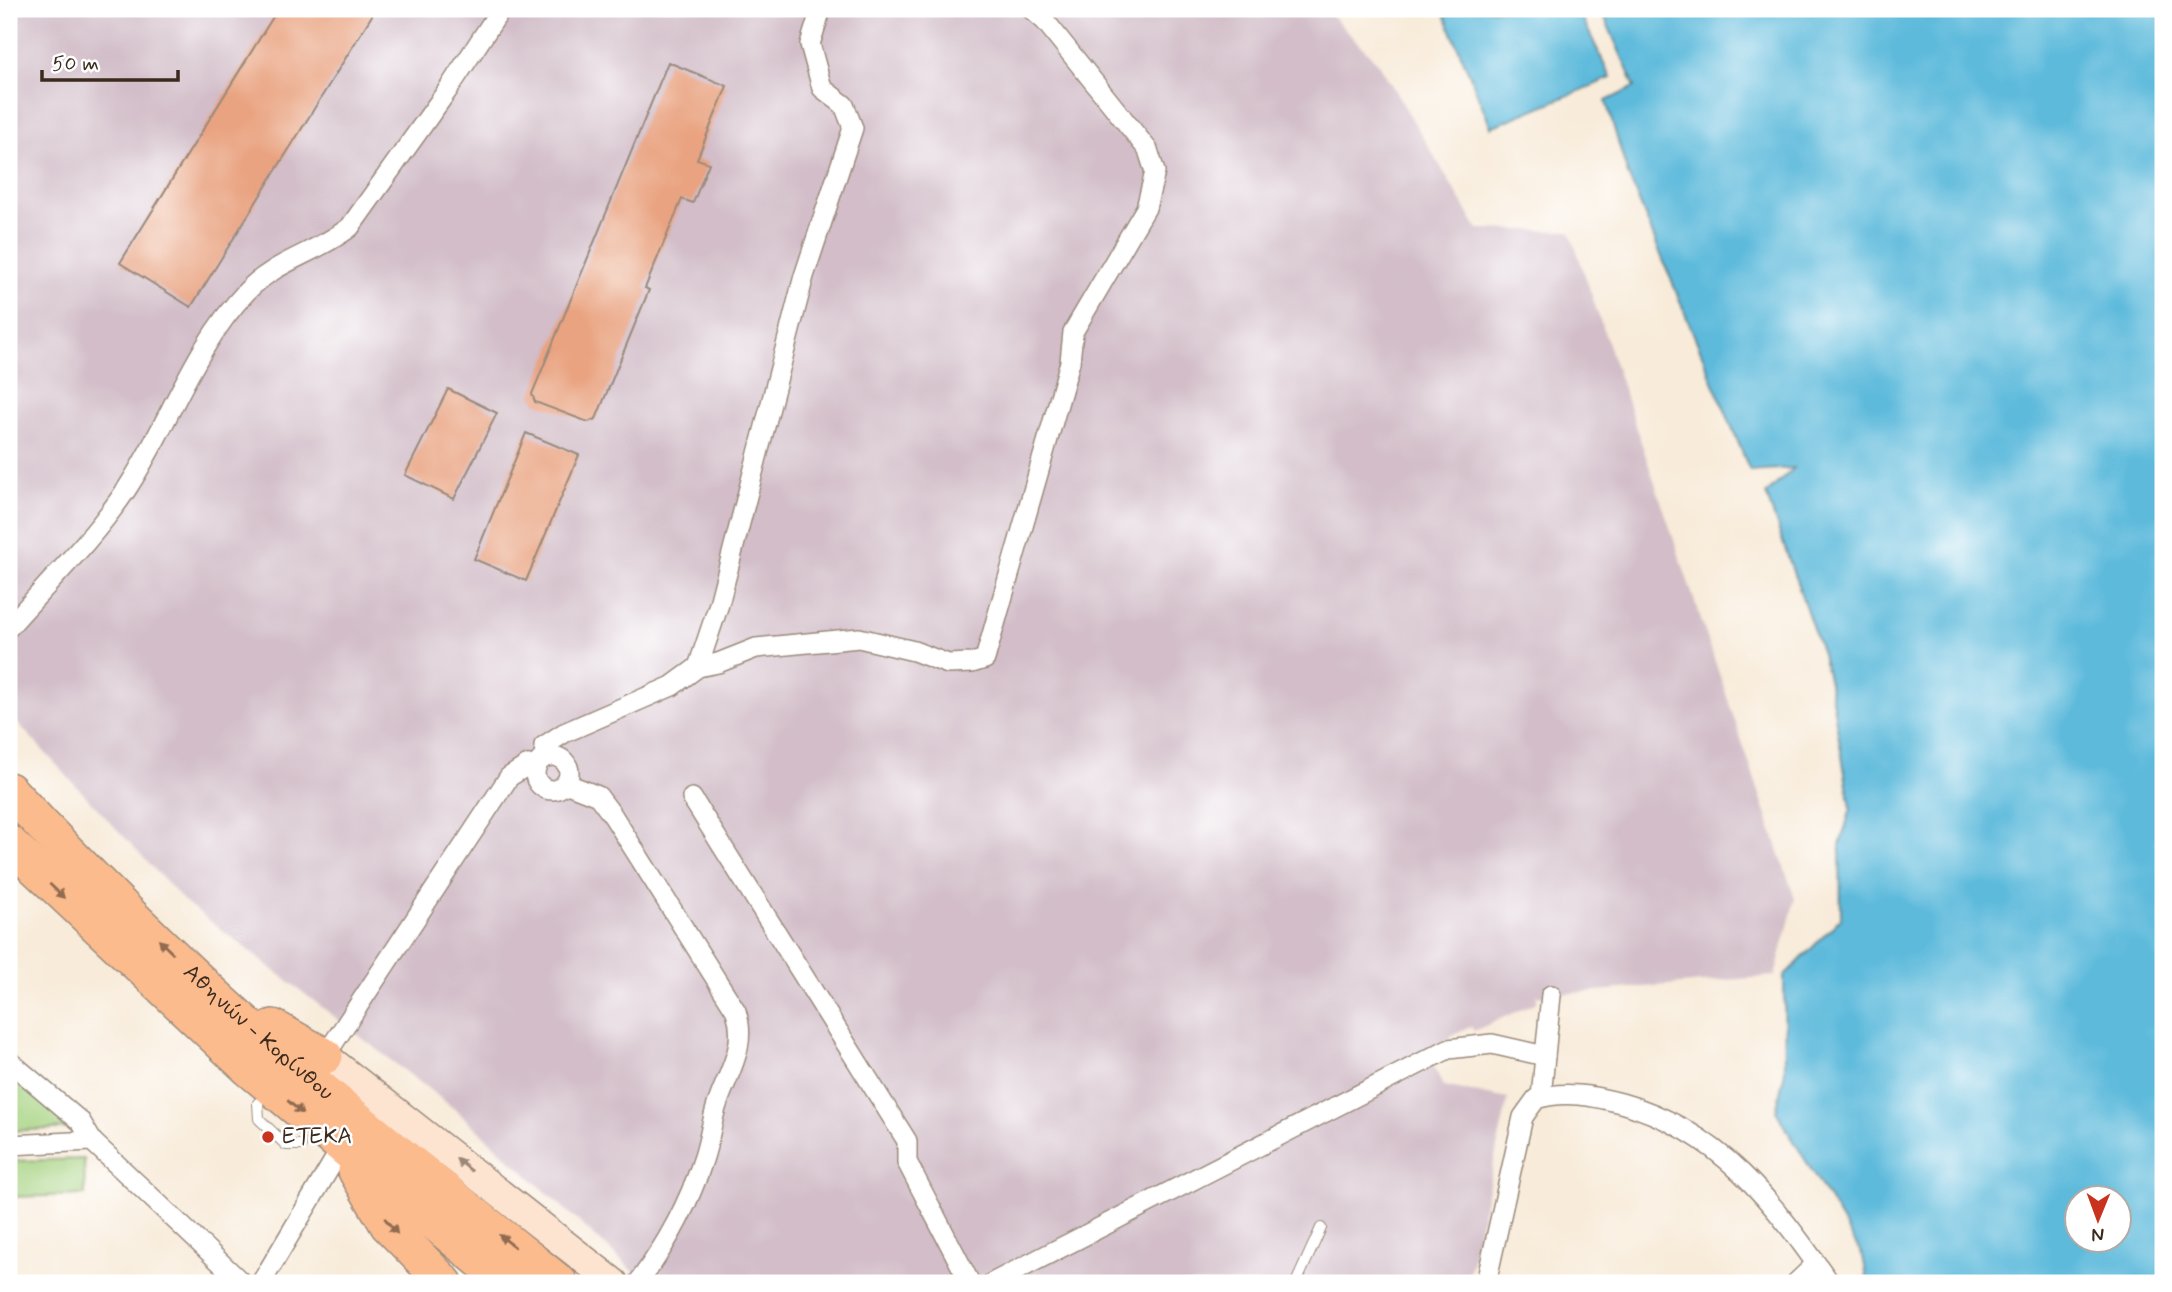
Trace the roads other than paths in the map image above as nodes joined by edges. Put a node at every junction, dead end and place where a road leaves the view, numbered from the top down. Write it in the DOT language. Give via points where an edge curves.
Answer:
graph roads {
  1 [pos="501,9"];
  2 [pos="821,9"];
  3 [pos="1031,9"];
  4 [pos="9,628"];
  5 [pos="698,667"];
  6 [pos="536,760"];
  7 [pos="9,790"];
  8 [pos="692,798"];
  9 [pos="9,843"];
  10 [pos="215,994"];
  11 [pos="1551,995"];
  12 [pos="325,1056"];
  13 [pos="1545,1056"];
  14 [pos="9,1061"];
  15 [pos="1541,1097"];
  16 [pos="258,1103"];
  17 [pos="92,1141"];
  18 [pos="9,1144"];
  19 [pos="301,1145"];
  20 [pos="342,1147"];
  21 [pos="1321,1228"];
  22 [pos="1816,1264"];
  23 [pos="242,1283"];
  24 [pos="261,1283"];
  25 [pos="445,1283"];
  26 [pos="507,1283"];
  27 [pos="560,1283"];
  28 [pos="614,1283"];
  29 [pos="638,1283"];
  30 [pos="971,1283"];
  31 [pos="992,1283"];
  32 [pos="1296,1283"];
  33 [pos="1486,1283"];
  34 [pos="1796,1283"];
  35 [pos="1830,1283"];
  1 -- 4 [label="street" via="350,227 334,240 269,271 230,310 191,367 125,491"];
  2 -- 5 [label="street" via="810,44 822,88 844,105 853,128 804,276"];
  3 -- 5 [label="street" via="1147,150 1155,172 1146,208 1073,332 1067,374 985,659 948,664 859,638 756,649"];
  5 -- 6 [label="street" via="673,686 564,733"];
  6 -- 12 [label="street" via="509,777"];
  6 -- 29 [label="street" via="537,780 545,788 565,783 598,796 736,1011 742,1029 691,1191"];
  10 -- 7 [label="highway, Αθηνών - Κορίνθου, one-way"];
  8 -- 30 [label="street" via="907,1141 907,1162"];
  9 -- 20 [label="highway, Αθηνών - Κορίνθου, one-way" via="158,985"];
  10 -- 12 [label="highway"];
  27 -- 10 [label="highway, Αθηνών - Κορίνθου, one-way" via="422,1173"];
  11 -- 13 [label="street"];
  28 -- 12 [label="main road, one-way"];
  13 -- 15 [label="street"];
  13 -- 31 [label="street" via="1492,1044 1448,1049"];
  14 -- 17 [label="street" via="81,1122"];
  15 -- 22 [label="street" via="1576,1095 1613,1101 1658,1115 1696,1134 1747,1179"];
  15 -- 33 [label="street" via="1528,1107 1519,1128"];
  16 -- 19 [label="lane" via="259,1119 286,1145"];
  17 -- 18 [label="street"];
  17 -- 23 [label="street"];
  20 -- 24 [label="street"];
  20 -- 25 [label="highway, one-way" via="388,1225"];
  20 -- 26 [label="highway, Αθηνών - Κορίνθου"];
  21 -- 32 [label="lane"];
  22 -- 34 [label="street"];
  22 -- 35 [label="street"];
}
